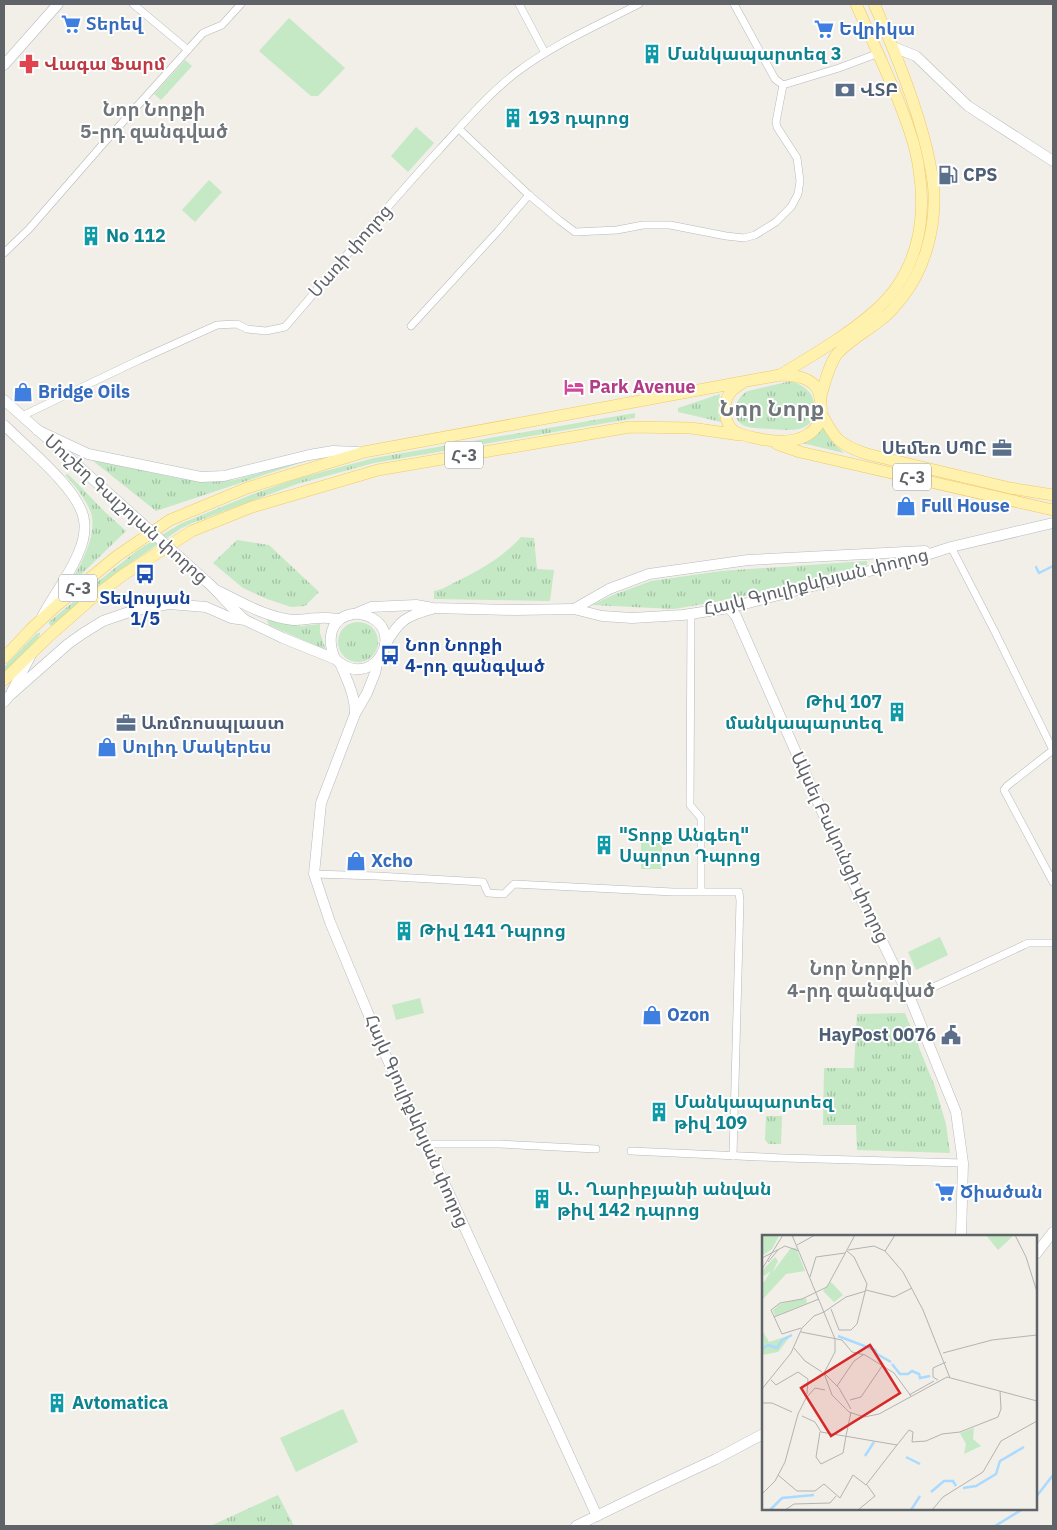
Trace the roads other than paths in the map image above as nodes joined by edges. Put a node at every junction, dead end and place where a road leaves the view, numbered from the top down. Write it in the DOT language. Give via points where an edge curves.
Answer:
graph roads {
  1 [pos="58,4"];
  2 [pos="132,4"];
  3 [pos="241,4"];
  4 [pos="518,4"];
  5 [pos="639,4"];
  6 [pos="734,4"];
  7 [pos="856,4"];
  8 [pos="874,4"];
  9 [pos="893,47"];
  10 [pos="188,50"];
  11 [pos="545,53"];
  12 [pos="879,53"];
  13 [pos="4,65"];
  14 [pos="783,85"];
  15 [pos="459,129"];
  16 [pos="1053,161"];
  17 [pos="529,195"];
  18 [pos="4,253"];
  19 [pos="411,326"];
  20 [pos="780,375"];
  21 [pos="742,383"];
  22 [pos="820,399"];
  23 [pos="4,400"];
  24 [pos="821,413"];
  25 [pos="22,416"];
  26 [pos="4,425"];
  27 [pos="37,430"];
  28 [pos="744,436"];
  29 [pos="771,441"];
  30 [pos="364,452"];
  31 [pos="1053,495"];
  32 [pos="1053,510"];
  33 [pos="1053,523"];
  34 [pos="951,547"];
  35 [pos="939,551"];
  36 [pos="216,590"];
  37 [pos="433,608"];
  38 [pos="729,608"];
  39 [pos="574,609"];
  40 [pos="357,614"];
  41 [pos="691,614"];
  42 [pos="340,619"];
  43 [pos="40,620"];
  44 [pos="245,620"];
  45 [pos="385,645"];
  46 [pos="33,650"];
  47 [pos="4,658"];
  48 [pos="378,660"];
  49 [pos="338,661"];
  50 [pos="4,680"];
  51 [pos="6,699"];
  52 [pos="355,714"];
  53 [pos="314,874"];
  54 [pos="1053,882"];
  55 [pos="701,891"];
  56 [pos="1053,943"];
  57 [pos="910,998"];
  58 [pos="426,1144"];
  59 [pos="596,1149"];
  60 [pos="631,1150"];
  61 [pos="733,1156"];
  62 [pos="963,1163"];
  63 [pos="1053,1232"];
  64 [pos="962,1235"];
  65 [pos="1037,1253"];
  66 [pos="762,1435"];
  67 [pos="597,1516"];
  68 [pos="576,1526"];
  1 -- 13 [label="main road"];
  2 -- 10 [label="street"];
  3 -- 10 [label="street" via="222,25 203,33"];
  4 -- 11 [label="street"];
  5 -- 11 [label="street, Մառի փողոց"];
  6 -- 14 [label="street" via="775,79"];
  7 -- 12 [label="main road"];
  8 -- 9 [label="main road"];
  9 -- 16 [label="main road" via="916,56 968,106"];
  9 -- 22 [label="main road" via="922,129 931,169 934,195 929,237 923,262 913,282 885,317 837,354"];
  10 -- 18 [label="street" via="30,229"];
  11 -- 15 [label="street, Մառի փողոց" via="499,88"];
  12 -- 14 [label="street"];
  12 -- 20 [label="main road" via="911,135 919,169 922,212 918,238 909,265 878,308"];
  14 -- 17 [label="street" via="776,122 797,158 798,194 791,207 776,222 755,235 744,238 726,236 670,225 575,232"];
  15 -- 17 [label="street"];
  15 -- 25 [label="street, Մառի փողոց" via="285,327 266,331 237,324 217,325"];
  17 -- 19 [label="street"];
  20 -- 21 [label="main road"];
  20 -- 22 [label="main road" via="808,380 818,390"];
  21 -- 28 [label="main road" via="730,393 725,405 729,425"];
  21 -- 30 [label="main road, Հ-3"];
  22 -- 24 [label="main road"];
  23 -- 25 [label="main road, Մուշեղ Գալշոյան փողոց"];
  24 -- 29 [label="main road" via="818,426 806,436 789,442"];
  24 -- 31 [label="main road, Հ-3" via="836,436 849,448 1010,488"];
  25 -- 27 [label="main road, Մուշեղ Գալշոյան փողոց"];
  26 -- 43 [label="main road" via="70,492 84,519 85,535 78,555"];
  27 -- 30 [label="main road" via="88,454 201,477 224,476 333,451"];
  27 -- 36 [label="main road, Մուշեղ Գալշոյան փողոց, bridge"];
  28 -- 29 [label="main road"];
  28 -- 46 [label="main road, Հ-3" via="691,428 630,427 378,470 260,504 192,531 146,559 90,600"];
  29 -- 32 [label="main road, Հ-3" via="800,452"];
  30 -- 43 [label="main road, Հ-3" via="247,488 170,520 117,556"];
  33 -- 34 [label="main road, Հայկ Գյուլիքևխյան փողոց"];
  34 -- 35 [label="main road, Հայկ Գյուլիքևխյան փողոց"];
  34 -- 54 [label="street" via="1053,750 1004,790"];
  35 -- 38 [label="main road, Հայկ Գյուլիքևխյան փողոց"];
  35 -- 39 [label="main road, Հայկ Գյուլիքևխյան փողոց" via="748,560 649,574"];
  36 -- 42 [label="main road" via="246,606 291,620"];
  36 -- 44 [label="main road, Մուշեղ Գալշոյան փողոց"];
  37 -- 39 [label="main road, Հայկ Գյուլիքևխյան փողոց"];
  37 -- 40 [label="main road, Հայկ Գյուլիքևխյան փողոց" via="416,605 371,607"];
  37 -- 45 [label="main road, Հայկ Գյուլիքևխյան փողոց" via="405,618"];
  38 -- 41 [label="main road, Հայկ Գյուլիքևխյան փողոց"];
  38 -- 57 [label="main road, Ակսել Բակունցի փողոց" via="736,616 854,884"];
  39 -- 41 [label="main road, Հայկ Գյուլիքևխյան փողոց" via="602,616 632,618"];
  40 -- 42 [label="main road"];
  40 -- 45 [label="main road" via="370,616 380,625"];
  41 -- 55 [label="street" via="690,804 700,818"];
  42 -- 49 [label="main road" via="330,637 331,650"];
  43 -- 47 [label="main road, Հ-3"];
  44 -- 49 [label="main road"];
  44 -- 51 [label="main road" via="231,618 206,607 169,604 132,611 103,621 82,634"];
  45 -- 48 [label="main road"];
  46 -- 50 [label="main road, Հ-3"];
  46 -- 51 [label="main road"];
  48 -- 49 [label="main road" via="360,669"];
  48 -- 52 [label="main road, Հայկ Գյուլիքևխյան փողոց" via="367,693"];
  49 -- 52 [label="main road, Հայկ Գյուլիքևխյան փողոց" via="352,691"];
  52 -- 53 [label="main road, Հայկ Գյուլիքևխյան փողոց" via="321,803"];
  53 -- 55 [label="street" via="483,882 488,893 504,894 514,884"];
  53 -- 58 [label="main road, Հայկ Գյուլիքևխյան փողոց" via="330,922"];
  55 -- 61 [label="street" via="739,892"];
  56 -- 57 [label="street" via="1028,943"];
  57 -- 62 [label="main road, Ակսել Բակունցի փողոց" via="956,1112"];
  58 -- 59 [label="street"];
  58 -- 67 [label="main road, Հայկ Գյուլիքևխյան փողոց"];
  60 -- 61 [label="street"];
  61 -- 62 [label="street"];
  62 -- 64 [label="main road, Ակսել Բակունցի փողոց"];
  63 -- 65 [label="main road"];
  66 -- 67 [label="main road"];
  67 -- 68 [label="main road"];
}
